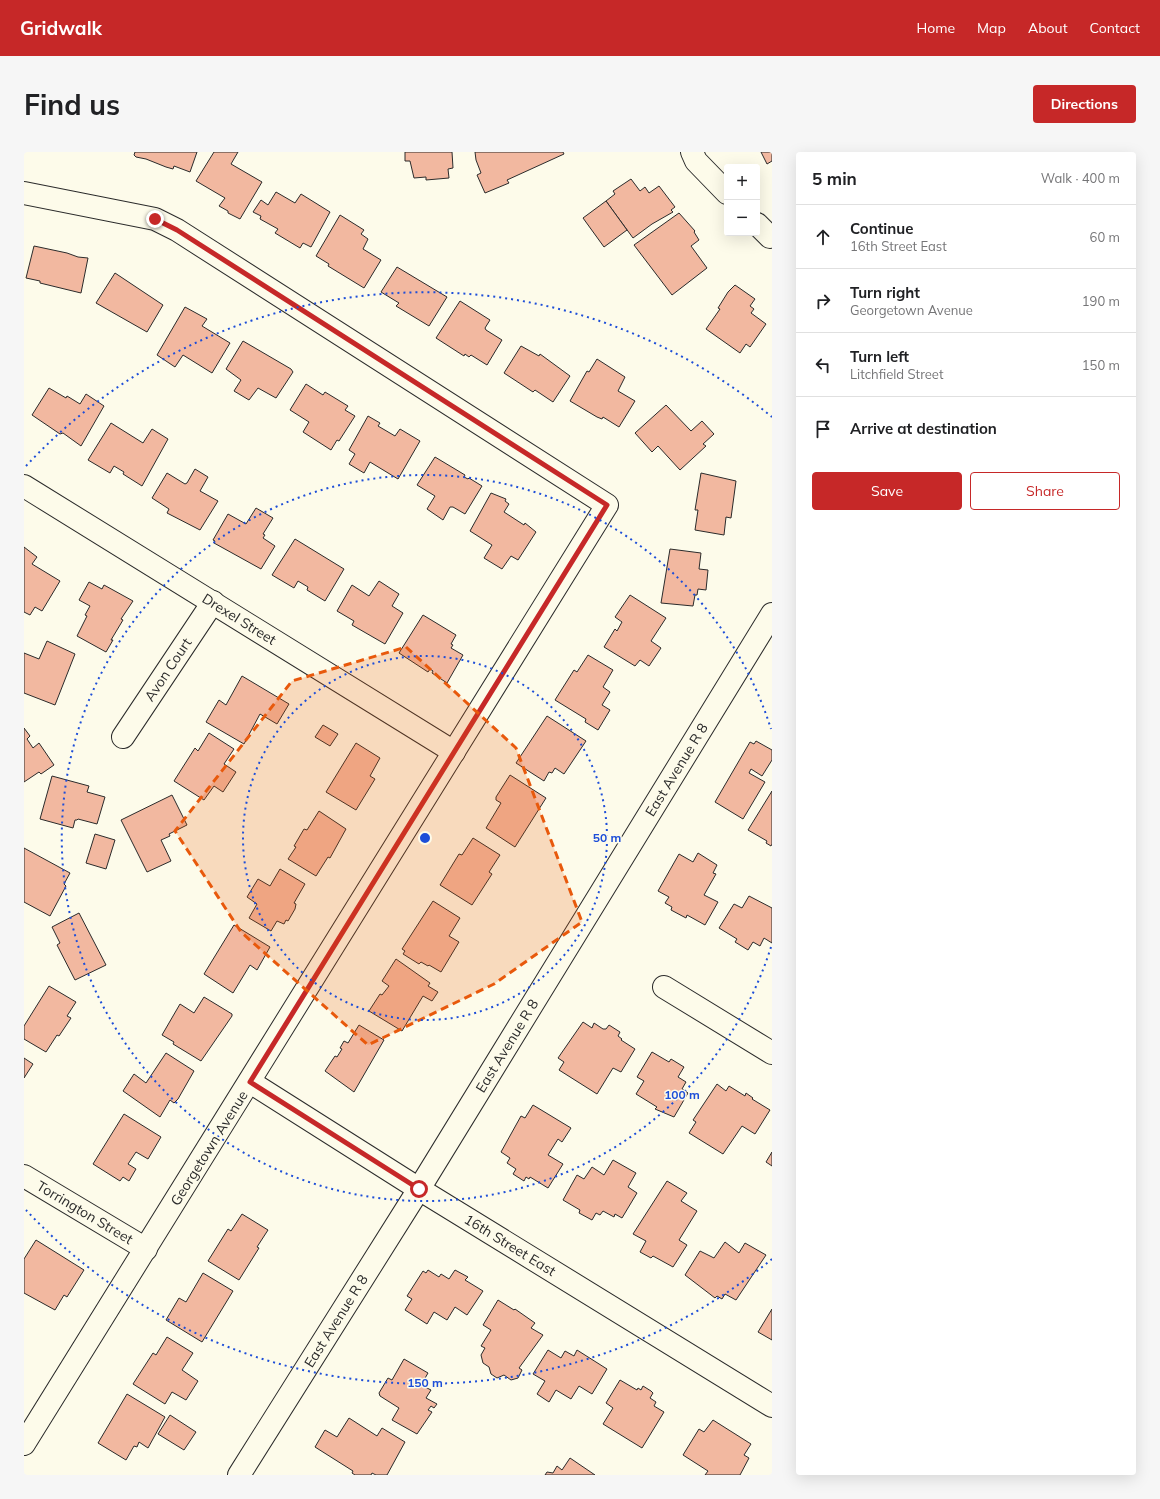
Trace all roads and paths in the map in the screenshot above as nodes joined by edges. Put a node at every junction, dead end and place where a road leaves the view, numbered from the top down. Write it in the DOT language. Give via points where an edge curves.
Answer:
graph roads {
  1 [pos="692,152"];
  2 [pos="724,190"];
  3 [pos="24,193"];
  4 [pos="24,486"];
  5 [pos="213,602"];
  6 [pos="772,614"];
  7 [pos="123,737"];
  8 [pos="454,752"];
  9 [pos="664,987"];
  10 [pos="772,1053"];
  11 [pos="250,1082"];
  12 [pos="24,1176"];
  13 [pos="419,1189"];
  14 [pos="146,1249"];
  15 [pos="772,1406"];
  16 [pos="24,1444"];
  17 [pos="239,1475"];
  1 -- 2 [label="street" via="696,161"];
  3 -- 8 [label="street, Georgetown Avenue" via="155,219 177,230 607,505"];
  4 -- 5 [label="street, Drexel Street"];
  5 -- 7 [label="street, Avon Court"];
  5 -- 8 [label="street, Drexel Street"];
  6 -- 13 [label="street, East Avenue R 8"];
  8 -- 11 [label="street, Georgetown Avenue"];
  9 -- 10 [label="street"];
  11 -- 13 [label="street, 16th Street East"];
  11 -- 14 [label="street, Georgetown Avenue"];
  12 -- 14 [label="street, Torrington Street"];
  13 -- 15 [label="street, 16th Street East"];
  13 -- 17 [label="street, East Avenue R 8"];
  14 -- 16 [label="street, Georgetown Avenue"];
}
